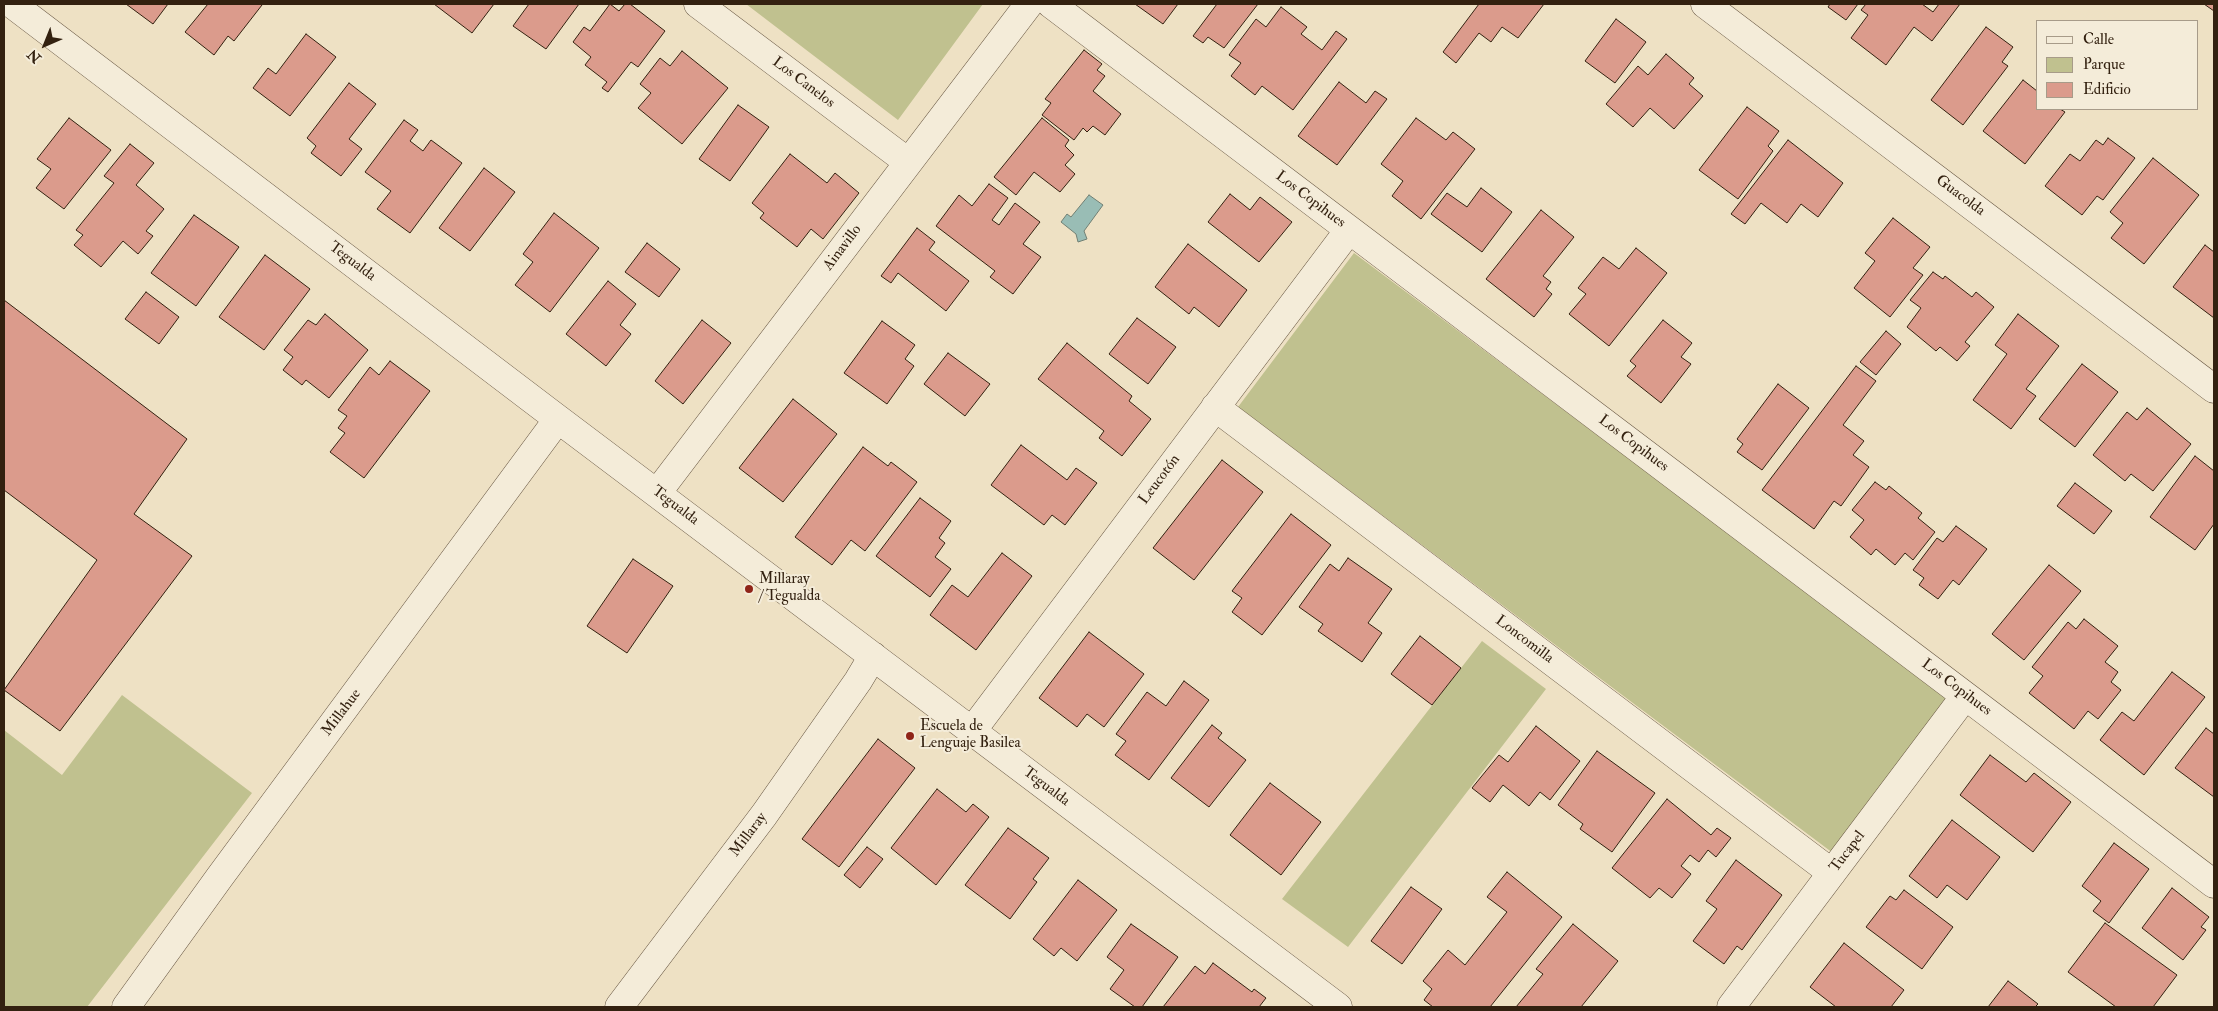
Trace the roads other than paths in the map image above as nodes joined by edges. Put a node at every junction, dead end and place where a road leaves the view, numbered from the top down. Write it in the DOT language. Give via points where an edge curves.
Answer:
graph roads {
  1 [pos="12,4"];
  2 [pos="698,4"];
  3 [pos="1030,4"];
  4 [pos="1051,4"];
  5 [pos="1705,4"];
  6 [pos="908,162"];
  7 [pos="1349,230"];
  8 [pos="2214,388"];
  9 [pos="1215,407"];
  10 [pos="558,420"];
  11 [pos="657,493"];
  12 [pos="872,656"];
  13 [pos="1965,696"];
  14 [pos="972,731"];
  15 [pos="1832,873"];
  16 [pos="2214,884"];
  17 [pos="126,1007"];
  18 [pos="618,1007"];
  19 [pos="1338,1007"];
  20 [pos="1731,1007"];
  1 -- 10 [label="street, Tegualda"];
  2 -- 6 [label="street, Los Canelos"];
  3 -- 6 [label="street, Ainavillo"];
  4 -- 7 [label="street, Los Copihues"];
  5 -- 8 [label="street, Guacolda"];
  6 -- 11 [label="street, Ainavillo"];
  7 -- 9 [label="street, Leucotón"];
  7 -- 13 [label="street, Los Copihues"];
  9 -- 14 [label="street, Leucotón"];
  9 -- 15 [label="street, Loncomilla"];
  10 -- 11 [label="street, Tegualda"];
  10 -- 17 [label="street, Millahue"];
  11 -- 12 [label="street, Tegualda"];
  12 -- 14 [label="street, Tegualda"];
  12 -- 18 [label="street, Millaray" via="764,815"];
  13 -- 15 [label="street, Tucapel"];
  13 -- 16 [label="street, Los Copihues"];
  14 -- 19 [label="street, Tegualda"];
  15 -- 20 [label="street, Tucapel"];
}
